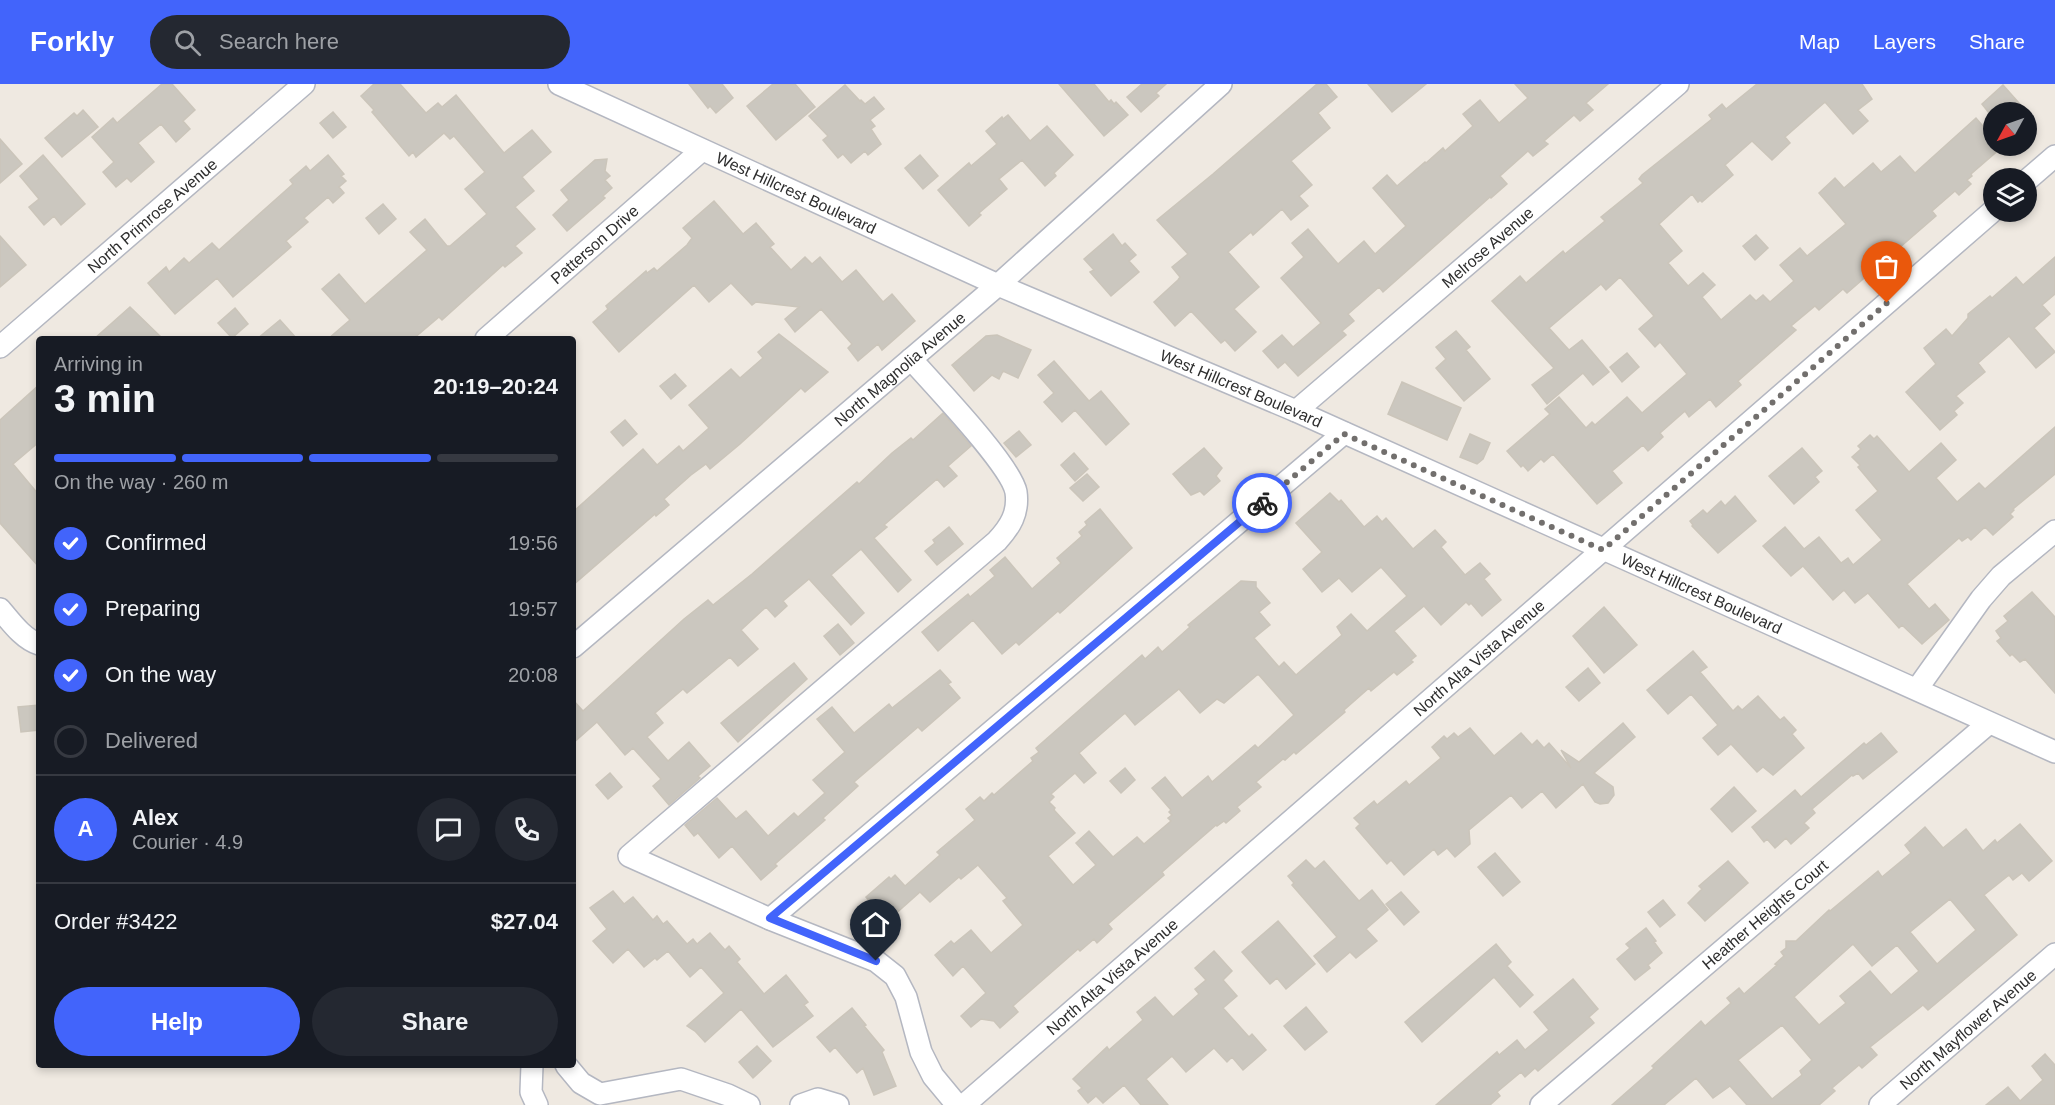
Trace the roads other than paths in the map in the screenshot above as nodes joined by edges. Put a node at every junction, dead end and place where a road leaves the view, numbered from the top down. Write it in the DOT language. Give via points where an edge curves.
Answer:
graph roads {
  1 [pos="304,84"];
  2 [pos="559,84"];
  3 [pos="1221,84"];
  4 [pos="1678,84"];
  5 [pos="702,150"];
  6 [pos="2055,156"];
  7 [pos="2037,172"];
  8 [pos="1983,220"];
  9 [pos="999,285"];
  10 [pos="489,336"];
  11 [pos="0,347"];
  12 [pos="911,359"];
  13 [pos="1296,411"];
  14 [pos="1344,434"];
  15 [pos="2055,531"];
  16 [pos="1603,550"];
  17 [pos="0,609"];
  18 [pos="36,643"];
  19 [pos="576,644"];
  20 [pos="1917,688"];
  21 [pos="1989,723"];
  22 [pos="2055,752"];
  23 [pos="770,918"];
  24 [pos="2055,954"];
  25 [pos="532,1068"];
  26 [pos="568,1068"];
  27 [pos="537,1105"];
  28 [pos="749,1105"];
  29 [pos="801,1105"];
  30 [pos="838,1105"];
  31 [pos="957,1105"];
  32 [pos="964,1105"];
  33 [pos="1541,1105"];
  34 [pos="1880,1105"];
  1 -- 11 [label="street, North Primrose Avenue"];
  2 -- 5 [label="street, West Hillcrest Boulevard"];
  3 -- 9 [label="street, North Magnolia Avenue"];
  4 -- 13 [label="street, Melrose Avenue"];
  5 -- 9 [label="street, West Hillcrest Boulevard"];
  5 -- 10 [label="street, Patterson Drive"];
  6 -- 7 [label="street"];
  8 -- 16 [label="street, North Alta Vista Avenue"];
  9 -- 12 [label="street, North Magnolia Avenue"];
  9 -- 13 [label="street, West Hillcrest Boulevard"];
  12 -- 19 [label="street, North Magnolia Avenue"];
  12 -- 23 [label="street" via="1007,474 1016,491 1016,513 1010,527 629,856"];
  13 -- 14 [label="street, West Hillcrest Boulevard"];
  14 -- 16 [label="street, West Hillcrest Boulevard"];
  14 -- 23 [label="street"];
  15 -- 20 [label="street" via="1980,599"];
  16 -- 20 [label="street, West Hillcrest Boulevard"];
  16 -- 32 [label="street, North Alta Vista Avenue"];
  17 -- 18 [label="street"];
  20 -- 21 [label="street, West Hillcrest Boulevard"];
  21 -- 22 [label="street, West Hillcrest Boulevard"];
  21 -- 33 [label="street, Heather Heights Court"];
  23 -- 31 [label="street" via="876,961 895,976 906,997 921,1052 933,1076"];
  24 -- 34 [label="street, North Mayflower Avenue"];
  25 -- 27 [label="street" via="531,1092"];
  26 -- 28 [label="street" via="581,1083 600,1095 681,1078"];
  29 -- 30 [label="street" via="818,1099"];
}
